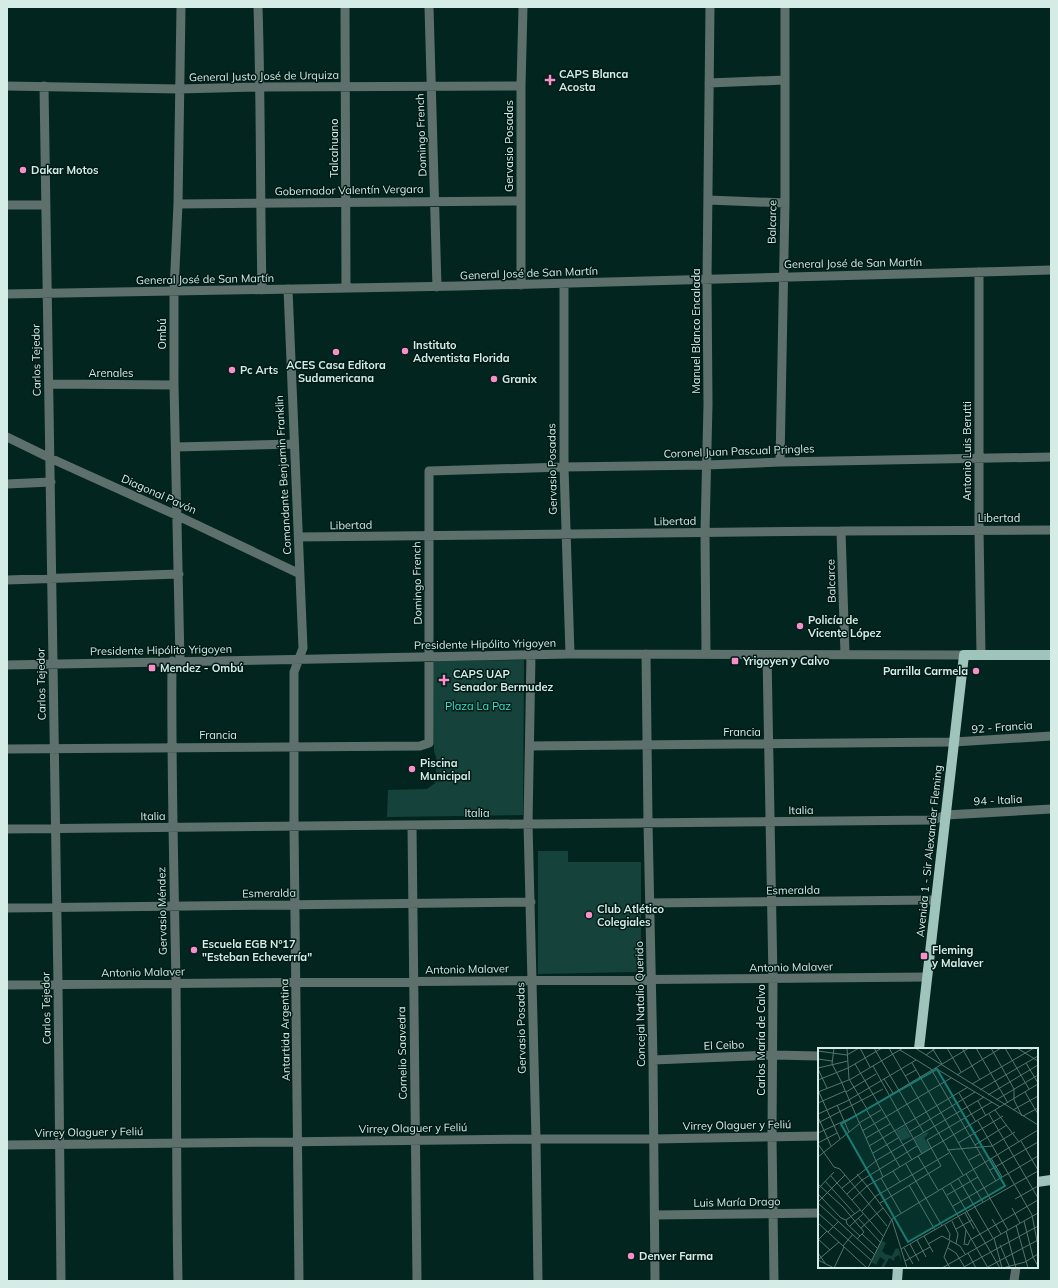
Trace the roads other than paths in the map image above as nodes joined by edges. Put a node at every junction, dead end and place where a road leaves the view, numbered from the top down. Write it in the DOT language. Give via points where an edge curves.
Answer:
graph roads {
  1 [pos="181,7"];
  2 [pos="258,7"];
  3 [pos="345,7"];
  4 [pos="429,7"];
  5 [pos="523,7"];
  6 [pos="710,7"];
  7 [pos="785,7"];
  8 [pos="785,80"];
  9 [pos="709,83"];
  10 [pos="7,86"];
  11 [pos="44,86"];
  12 [pos="346,86"];
  13 [pos="432,86"];
  14 [pos="520,86"];
  15 [pos="261,87"];
  16 [pos="179,89"];
  17 [pos="708,200"];
  18 [pos="521,201"];
  19 [pos="346,202"];
  20 [pos="435,202"];
  21 [pos="785,202"];
  22 [pos="260,203"];
  23 [pos="178,204"];
  24 [pos="7,205"];
  25 [pos="46,205"];
  26 [pos="1051,270"];
  27 [pos="979,272"];
  28 [pos="784,277"];
  29 [pos="707,280"];
  30 [pos="564,284"];
  31 [pos="521,285"];
  32 [pos="437,287"];
  33 [pos="346,288"];
  34 [pos="288,289"];
  35 [pos="262,290"];
  36 [pos="174,291"];
  37 [pos="47,293"];
  38 [pos="7,294"];
  39 [pos="49,384"];
  40 [pos="174,385"];
  41 [pos="7,437"];
  42 [pos="293,444"];
  43 [pos="176,447"];
  44 [pos="1051,457"];
  45 [pos="50,458"];
  46 [pos="980,458"];
  47 [pos="780,462"];
  48 [pos="707,465"];
  49 [pos="564,467"];
  50 [pos="429,472"];
  51 [pos="50,482"];
  52 [pos="7,484"];
  53 [pos="176,514"];
  54 [pos="979,529"];
  55 [pos="1051,530"];
  56 [pos="841,531"];
  57 [pos="706,532"];
  58 [pos="566,534"];
  59 [pos="428,536"];
  60 [pos="299,538"];
  61 [pos="179,574"];
  62 [pos="300,574"];
  63 [pos="52,579"];
  64 [pos="7,580"];
  65 [pos="570,654"];
  66 [pos="646,654"];
  67 [pos="706,654"];
  68 [pos="845,654"];
  69 [pos="531,655"];
  70 [pos="767,655"];
  71 [pos="964,655"];
  72 [pos="981,655"];
  73 [pos="1051,655"];
  74 [pos="429,657"];
  75 [pos="299,659"];
  76 [pos="176,661"];
  77 [pos="52,664"];
  78 [pos="7,665"];
  79 [pos="1051,736"];
  80 [pos="954,742"];
  81 [pos="429,743"];
  82 [pos="768,744"];
  83 [pos="647,745"];
  84 [pos="530,746"];
  85 [pos="294,747"];
  86 [pos="54,748"];
  87 [pos="171,748"];
  88 [pos="7,749"];
  89 [pos="1051,808"];
  90 [pos="946,814"];
  91 [pos="770,822"];
  92 [pos="648,823"];
  93 [pos="528,824"];
  94 [pos="412,825"];
  95 [pos="294,826"];
  96 [pos="173,827"];
  97 [pos="55,828"];
  98 [pos="7,829"];
  99 [pos="936,900"];
  100 [pos="531,902"];
  101 [pos="772,902"];
  102 [pos="650,903"];
  103 [pos="412,904"];
  104 [pos="295,905"];
  105 [pos="174,906"];
  106 [pos="56,907"];
  107 [pos="7,908"];
  108 [pos="927,977"];
  109 [pos="651,979"];
  110 [pos="773,979"];
  111 [pos="532,980"];
  112 [pos="413,981"];
  113 [pos="296,982"];
  114 [pos="176,984"];
  115 [pos="7,985"];
  116 [pos="58,985"];
  117 [pos="919,1048"];
  118 [pos="773,1055"];
  119 [pos="818,1056"];
  120 [pos="653,1060"];
  121 [pos="818,1136"];
  122 [pos="772,1137"];
  123 [pos="536,1139"];
  124 [pos="654,1139"];
  125 [pos="414,1140"];
  126 [pos="176,1142"];
  127 [pos="298,1142"];
  128 [pos="7,1145"];
  129 [pos="59,1145"];
  130 [pos="1051,1180"];
  131 [pos="1038,1182"];
  132 [pos="773,1213"];
  133 [pos="818,1213"];
  134 [pos="655,1215"];
  135 [pos="898,1268"];
  136 [pos="1016,1268"];
  137 [pos="61,1281"];
  138 [pos="178,1281"];
  139 [pos="299,1281"];
  140 [pos="417,1281"];
  141 [pos="538,1281"];
  142 [pos="655,1281"];
  143 [pos="774,1281"];
  144 [pos="897,1281"];
  145 [pos="1014,1281"];
  1 -- 16 [label="street, Ombú"];
  2 -- 15 [label="street"];
  3 -- 12 [label="street, Talcahuano"];
  4 -- 13 [label="street, Domingo French"];
  5 -- 14 [label="street, Gervasio Posadas"];
  6 -- 9 [label="street, Manuel Blanco Encalada"];
  7 -- 8 [label="street, Balcarce"];
  8 -- 9 [label="street"];
  8 -- 21 [label="street, Balcarce"];
  9 -- 17 [label="street, Manuel Blanco Encalada"];
  10 -- 11 [label="street, General Justo José de Urquiza"];
  11 -- 16 [label="street, General Justo José de Urquiza"];
  11 -- 25 [label="street, Carlos Tejedor"];
  12 -- 13 [label="street, General Justo José de Urquiza"];
  12 -- 15 [label="street, General Justo José de Urquiza"];
  12 -- 19 [label="street, Talcahuano"];
  13 -- 14 [label="street, General Justo José de Urquiza"];
  13 -- 20 [label="street, Domingo French"];
  14 -- 18 [label="street, Gervasio Posadas"];
  15 -- 16 [label="street, General Justo José de Urquiza"];
  15 -- 22 [label="street"];
  16 -- 23 [label="street, Ombú"];
  17 -- 21 [label="street"];
  17 -- 29 [label="street, Manuel Blanco Encalada"];
  18 -- 20 [label="street, Gobernador Valentín Vergara"];
  18 -- 31 [label="street, Gervasio Posadas"];
  19 -- 20 [label="street, Gobernador Valentín Vergara"];
  19 -- 22 [label="street, Gobernador Valentín Vergara"];
  19 -- 33 [label="street, Talcahuano"];
  20 -- 32 [label="street, Domingo French"];
  21 -- 28 [label="street, Balcarce"];
  22 -- 23 [label="street, Gobernador Valentín Vergara"];
  22 -- 35 [label="street"];
  23 -- 36 [label="street, Ombú"];
  24 -- 25 [label="street"];
  25 -- 37 [label="street, Carlos Tejedor"];
  26 -- 27 [label="street, General José de San Martín"];
  27 -- 28 [label="street, General José de San Martín"];
  27 -- 46 [label="street, Antonio Luis Berutti"];
  28 -- 29 [label="street, General José de San Martín"];
  28 -- 47 [label="street, Balcarce"];
  29 -- 30 [label="street, General José de San Martín"];
  29 -- 48 [label="street, Manuel Blanco Encalada"];
  30 -- 31 [label="street, General José de San Martín"];
  30 -- 49 [label="street, Gervasio Posadas"];
  31 -- 32 [label="street, General José de San Martín"];
  32 -- 33 [label="street, General José de San Martín"];
  33 -- 34 [label="street, General José de San Martín"];
  34 -- 35 [label="street, General José de San Martín"];
  34 -- 42 [label="street, Comandante Benjamin Franklin"];
  35 -- 36 [label="street, General José de San Martín"];
  36 -- 37 [label="street, General José de San Martín"];
  36 -- 40 [label="street, Ombú"];
  37 -- 38 [label="street, General José de San Martín"];
  37 -- 39 [label="street, Carlos Tejedor"];
  39 -- 40 [label="street, Arenales"];
  39 -- 45 [label="street, Carlos Tejedor"];
  40 -- 43 [label="street, Ombú"];
  41 -- 45 [label="street, Diagonal Pavón"];
  42 -- 43 [label="street"];
  42 -- 60 [label="street, Comandante Benjamin Franklin"];
  43 -- 53 [label="street, Ombú"];
  44 -- 46 [label="street, Coronel Juan Pascual Pringles"];
  45 -- 51 [label="street, Carlos Tejedor"];
  45 -- 53 [label="street, Diagonal Pavón"];
  46 -- 47 [label="street, Coronel Juan Pascual Pringles"];
  46 -- 54 [label="street, Antonio Luis Berutti"];
  47 -- 48 [label="street, Coronel Juan Pascual Pringles"];
  48 -- 49 [label="street, Coronel Juan Pascual Pringles"];
  48 -- 57 [label="street, Manuel Blanco Encalada"];
  49 -- 50 [label="street, Coronel Juan Pascual Pringles"];
  49 -- 58 [label="street, Gervasio Posadas"];
  50 -- 59 [label="street, Domingo French"];
  51 -- 52 [label="street"];
  51 -- 63 [label="street, Carlos Tejedor"];
  53 -- 61 [label="street, Ombú"];
  53 -- 62 [label="street, Diagonal Pavón"];
  54 -- 55 [label="street, Libertad"];
  54 -- 56 [label="street, Libertad"];
  54 -- 72 [label="street, Antonio Luis Berutti"];
  56 -- 57 [label="street, Libertad"];
  56 -- 68 [label="street, Balcarce"];
  57 -- 58 [label="street, Libertad"];
  57 -- 67 [label="street, Manuel Blanco Encalada"];
  58 -- 59 [label="street, Libertad"];
  58 -- 65 [label="street, Gervasio Posadas"];
  59 -- 60 [label="street, Libertad"];
  59 -- 74 [label="street, Domingo French"];
  60 -- 62 [label="street, Comandante Benjamin Franklin"];
  61 -- 63 [label="street"];
  61 -- 76 [label="street, Ombú"];
  62 -- 75 [label="street, Comandante Benjamin Franklin" via="303,648"];
  63 -- 64 [label="street"];
  63 -- 77 [label="street, Carlos Tejedor"];
  65 -- 66 [label="street, Presidente Hipólito Yrigoyen"];
  65 -- 69 [label="street, Presidente Hipólito Yrigoyen"];
  66 -- 67 [label="street, Presidente Hipólito Yrigoyen"];
  66 -- 83 [label="street, Concejal Natalio Querido"];
  67 -- 70 [label="street, Presidente Hipólito Yrigoyen"];
  68 -- 70 [label="street, Presidente Hipólito Yrigoyen"];
  68 -- 71 [label="street, Presidente Hipólito Yrigoyen"];
  69 -- 74 [label="street, Presidente Hipólito Yrigoyen"];
  69 -- 84 [label="street, Gervasio Posadas"];
  70 -- 82 [label="street, Carlos María de Calvo"];
  71 -- 72 [label="main road"];
  71 -- 80 [label="main road, Avenida 1 - Sir Alexander Fleming"];
  72 -- 73 [label="main road"];
  74 -- 75 [label="street, Presidente Hipólito Yrigoyen"];
  74 -- 81 [label="street, Domingo French"];
  75 -- 76 [label="street, Presidente Hipólito Yrigoyen"];
  75 -- 85 [label="street, Antartida Argentina" via="294,672"];
  76 -- 77 [label="street, Presidente Hipólito Yrigoyen"];
  76 -- 87 [label="street, Gervasio Méndez"];
  77 -- 78 [label="street, Presidente Hipólito Yrigoyen"];
  77 -- 86 [label="street, Carlos Tejedor"];
  79 -- 80 [label="street, 92 - Francia"];
  80 -- 82 [label="street, Francia"];
  80 -- 90 [label="main road, Avenida 1 - Sir Alexander Fleming"];
  81 -- 85 [label="street, Francia" via="420,746"];
  82 -- 83 [label="street, Francia"];
  82 -- 91 [label="street, Carlos María de Calvo"];
  83 -- 84 [label="street, Francia"];
  83 -- 92 [label="street, Concejal Natalio Querido"];
  84 -- 93 [label="street, Gervasio Posadas"];
  85 -- 87 [label="street, Francia"];
  85 -- 95 [label="street, Antartida Argentina"];
  86 -- 87 [label="street, Francia"];
  86 -- 88 [label="street, Francia"];
  86 -- 97 [label="street, Carlos Tejedor"];
  87 -- 96 [label="street, Gervasio Méndez"];
  89 -- 90 [label="street, 94 - Italia"];
  90 -- 91 [label="street, Italia" via="933,820"];
  90 -- 99 [label="main road, Avenida 1 - Sir Alexander Fleming"];
  91 -- 92 [label="street, Italia"];
  91 -- 101 [label="street, Carlos María de Calvo"];
  92 -- 93 [label="street, Italia"];
  92 -- 102 [label="street, Concejal Natalio Querido"];
  93 -- 94 [label="street, Italia"];
  93 -- 100 [label="street, Gervasio Posadas"];
  94 -- 95 [label="street, Italia"];
  94 -- 103 [label="street, Cornelio Saavedra"];
  95 -- 96 [label="street, Italia"];
  95 -- 104 [label="street, Antartida Argentina"];
  96 -- 97 [label="street, Italia"];
  96 -- 105 [label="street, Gervasio Méndez"];
  97 -- 98 [label="street, Italia"];
  97 -- 106 [label="street, Carlos Tejedor"];
  99 -- 101 [label="street, Esmeralda"];
  99 -- 108 [label="main road, Avenida 1 - Sir Alexander Fleming"];
  100 -- 103 [label="street, Esmeralda"];
  100 -- 111 [label="street, Gervasio Posadas"];
  101 -- 102 [label="street, Esmeralda"];
  101 -- 110 [label="street, Carlos María de Calvo"];
  102 -- 109 [label="street, Concejal Natalio Querido"];
  103 -- 104 [label="street, Esmeralda"];
  103 -- 112 [label="street, Cornelio Saavedra"];
  104 -- 105 [label="street, Esmeralda"];
  104 -- 113 [label="street, Antartida Argentina"];
  105 -- 106 [label="street, Esmeralda"];
  105 -- 114 [label="street, Gervasio Méndez"];
  106 -- 107 [label="street, Esmeralda"];
  106 -- 116 [label="street, Carlos Tejedor"];
  108 -- 110 [label="street, Antonio Malaver"];
  108 -- 117 [label="main road, Avenida 1 - Sir Alexander Fleming"];
  109 -- 110 [label="street, Antonio Malaver"];
  109 -- 111 [label="street, Antonio Malaver"];
  109 -- 120 [label="street, Concejal Natalio Querido"];
  110 -- 118 [label="street, Carlos María de Calvo"];
  111 -- 112 [label="street, Antonio Malaver"];
  111 -- 123 [label="street, Gervasio Posadas"];
  112 -- 113 [label="street, Antonio Malaver"];
  112 -- 125 [label="street, Cornelio Saavedra"];
  113 -- 114 [label="street, Antonio Malaver"];
  113 -- 127 [label="street, Antartida Argentina"];
  114 -- 116 [label="street, Antonio Malaver"];
  114 -- 126 [label="street, Gervasio Méndez"];
  115 -- 116 [label="street, Antonio Malaver"];
  116 -- 129 [label="street, Carlos Tejedor"];
  118 -- 119 [label="street, El Ceibo"];
  118 -- 120 [label="street, El Ceibo"];
  118 -- 122 [label="street, Carlos María de Calvo"];
  120 -- 124 [label="street, Concejal Natalio Querido"];
  121 -- 122 [label="street, Virrey Olaguer y Feliú"];
  122 -- 124 [label="street, Virrey Olaguer y Feliú"];
  122 -- 132 [label="street, Carlos María de Calvo"];
  123 -- 124 [label="street, Virrey Olaguer y Feliú"];
  123 -- 125 [label="street, Virrey Olaguer y Feliú"];
  123 -- 141 [label="street, Gervasio Posadas"];
  124 -- 134 [label="street, Concejal Natalio Querido"];
  125 -- 127 [label="street, Virrey Olaguer y Feliú"];
  125 -- 140 [label="street, Cornelio Saavedra"];
  126 -- 127 [label="street, Virrey Olaguer y Feliú"];
  126 -- 129 [label="street, Virrey Olaguer y Feliú"];
  126 -- 138 [label="street, Gervasio Méndez"];
  127 -- 139 [label="street, Antartida Argentina"];
  128 -- 129 [label="street, Virrey Olaguer y Feliú"];
  129 -- 137 [label="street, Carlos Tejedor"];
  130 -- 131 [label="main road"];
  132 -- 133 [label="street, Luis María Drago"];
  132 -- 134 [label="street, Luis María Drago"];
  132 -- 143 [label="street, Carlos María de Calvo"];
  134 -- 142 [label="street, Concejal Natalio Querido"];
  135 -- 144 [label="main road"];
  136 -- 145 [label="street"];
}
